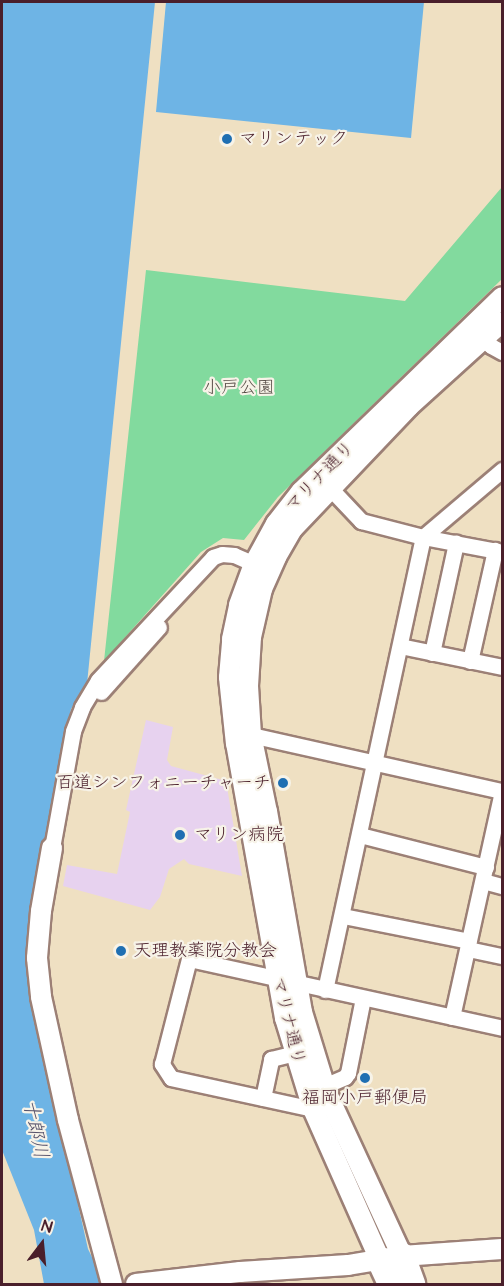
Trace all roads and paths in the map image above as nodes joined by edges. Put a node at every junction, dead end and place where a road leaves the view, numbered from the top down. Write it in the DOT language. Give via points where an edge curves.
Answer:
graph roads {
  1 [pos="502,297"];
  2 [pos="502,322"];
  3 [pos="485,339"];
  4 [pos="502,351"];
  5 [pos="502,470"];
  6 [pos="329,487"];
  7 [pos="423,537"];
  8 [pos="456,543"];
  9 [pos="499,551"];
  10 [pos="254,564"];
  11 [pos="400,646"];
  12 [pos="432,653"];
  13 [pos="470,661"];
  14 [pos="502,667"];
  15 [pos="251,735"];
  16 [pos="375,764"];
  17 [pos="502,791"];
  18 [pos="500,815"];
  19 [pos="360,835"];
  20 [pos="52,848"];
  21 [pos="484,874"];
  22 [pos="502,886"];
  23 [pos="343,916"];
  24 [pos="468,945"];
  25 [pos="502,956"];
  26 [pos="276,978"];
  27 [pos="296,983"];
  28 [pos="325,990"];
  29 [pos="363,998"];
  30 [pos="452,1017"];
  31 [pos="502,1028"];
  32 [pos="295,1053"];
  33 [pos="324,1086"];
  34 [pos="263,1098"];
  35 [pos="313,1109"];
  36 [pos="502,1249"];
  37 [pos="391,1258"];
  38 [pos="112,1284"];
  39 [pos="136,1284"];
  40 [pos="391,1284"];
  41 [pos="412,1284"];
  1 -- 10 [label="street, マリナ通り" via="301,492 276,524"];
  2 -- 3 [label="street, マリナ通り"];
  3 -- 4 [label="street"];
  3 -- 6 [label="street, マリナ通り" via="409,406"];
  5 -- 7 [label="street"];
  6 -- 7 [label="street" via="361,521"];
  6 -- 15 [label="street, マリナ通り" via="293,528 262,589 251,637"];
  7 -- 8 [label="street"];
  7 -- 11 [label="street"];
  8 -- 9 [label="street"];
  8 -- 12 [label="street"];
  9 -- 13 [label="street"];
  10 -- 20 [label="street" via="222,554 213,557 98,680 73,731"];
  10 -- 26 [label="street, マリナ通り" via="239,605 229,677 236,744"];
  11 -- 12 [label="street"];
  11 -- 16 [label="street"];
  12 -- 13 [label="street"];
  13 -- 14 [label="street"];
  15 -- 16 [label="street"];
  15 -- 27 [label="street, マリナ通り"];
  16 -- 17 [label="street"];
  16 -- 19 [label="street"];
  17 -- 18 [label="street"];
  18 -- 21 [label="street"];
  19 -- 21 [label="street"];
  19 -- 23 [label="street"];
  20 -- 38 [label="street" via="37,958 41,997 68,1120"];
  21 -- 22 [label="street"];
  21 -- 24 [label="street"];
  23 -- 24 [label="street"];
  23 -- 28 [label="street"];
  24 -- 25 [label="street"];
  24 -- 30 [label="street"];
  26 -- 27 [label="street"];
  26 -- 32 [label="street, マリナ通り"];
  26 -- 34 [label="street" via="189,959 162,1064 171,1078"];
  27 -- 28 [label="street"];
  27 -- 33 [label="street, マリナ通り"];
  28 -- 29 [label="street"];
  29 -- 30 [label="street"];
  29 -- 33 [label="street" via="348,1073"];
  30 -- 31 [label="street"];
  32 -- 34 [label="street" via="271,1059"];
  32 -- 35 [label="street, マリナ通り"];
  33 -- 37 [label="street, マリナ通り"];
  34 -- 35 [label="street"];
  35 -- 37 [label="street, マリナ通り"];
  36 -- 37 [label="street"];
  37 -- 39 [label="street"];
  37 -- 40 [label="main road"];
  37 -- 41 [label="main road"];
}
